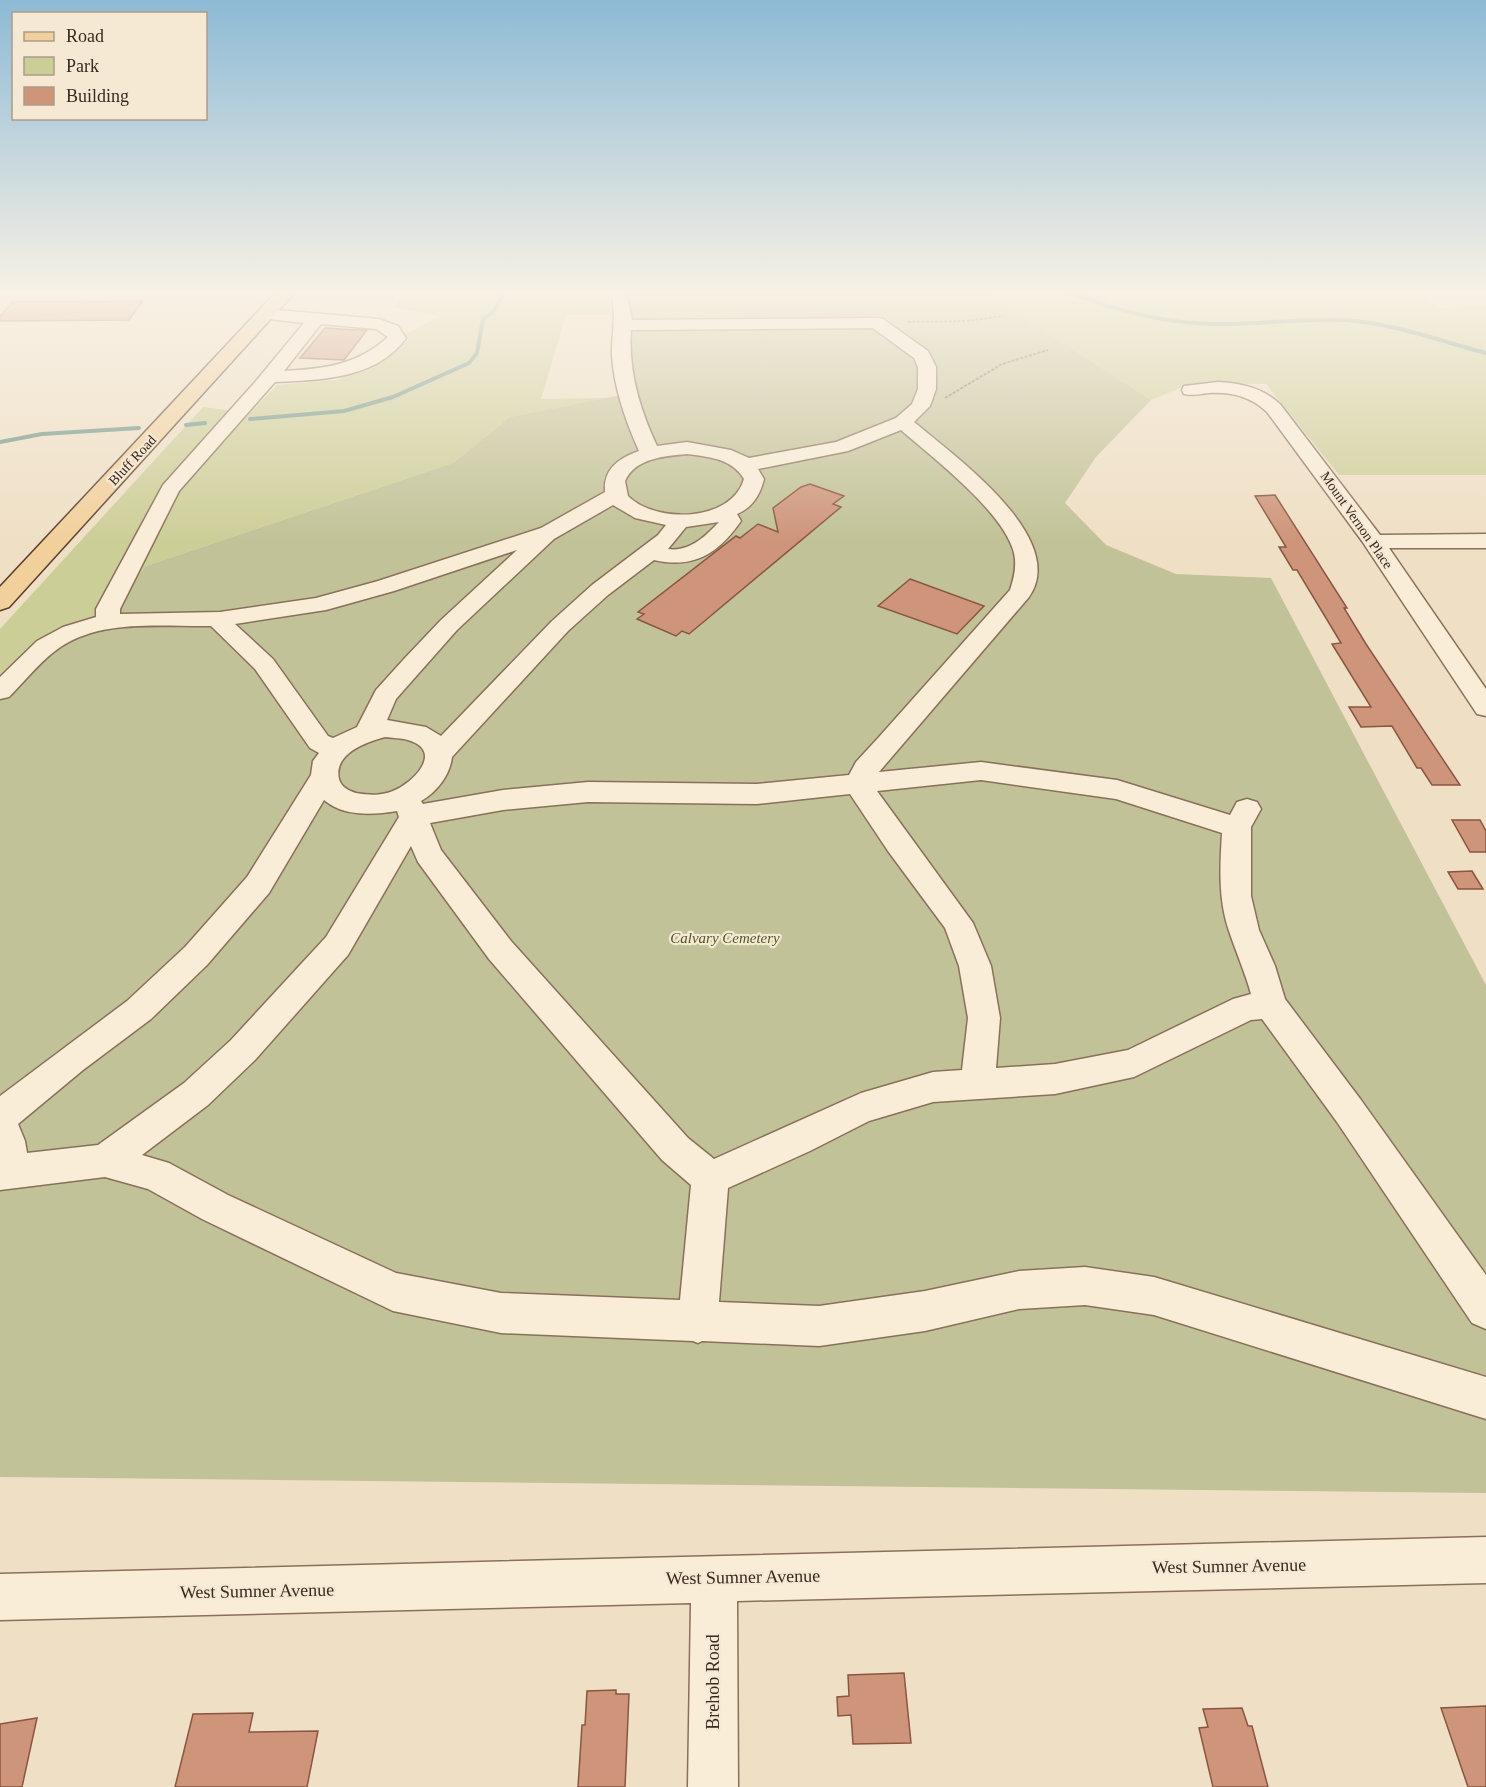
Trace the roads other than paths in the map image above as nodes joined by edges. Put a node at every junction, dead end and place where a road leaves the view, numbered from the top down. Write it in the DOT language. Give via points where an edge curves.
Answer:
graph roads {
  1 [pos="210,374"];
  2 [pos="272,374"];
  3 [pos="313,374"];
  4 [pos="624,374"];
  5 [pos="927,374"];
  6 [pos="270,377"];
  7 [pos="1191,390"];
  8 [pos="903,422"];
  9 [pos="650,453"];
  10 [pos="746,465"];
  11 [pos="616,494"];
  12 [pos="726,513"];
  13 [pos="680,520"];
  14 [pos="549,533"];
  15 [pos="1486,541"];
  16 [pos="1372,542"];
  17 [pos="650,552"];
  18 [pos="0,602"];
  19 [pos="220,619"];
  20 [pos="108,621"];
  21 [pos="0,691"];
  22 [pos="1486,708"];
  23 [pos="368,732"];
  24 [pos="439,754"];
  25 [pos="329,763"];
  26 [pos="858,784"];
  27 [pos="410,806"];
  28 [pos="1270,1004"];
  29 [pos="978,1084"];
  30 [pos="0,1117"];
  31 [pos="0,1125"];
  32 [pos="105,1161"];
  33 [pos="4,1172"];
  34 [pos="710,1178"];
  35 [pos="1486,1309"];
  36 [pos="698,1323"];
  37 [pos="1486,1398"];
  38 [pos="1482,1567"];
  39 [pos="714,1578"];
  40 [pos="0,1597"];
  41 [pos="713,1787"];
  1 -- 18 [label="main road, Bluff Road"];
  2 -- 6 [label="street"];
  3 -- 6 [label="street"];
  4 -- 9 [label="street" via="641,436"];
  5 -- 8 [label="street" via="921,406"];
  6 -- 20 [label="street" via="170,489 108,609"];
  7 -- 16 [label="street, Mount Vernon Place" via="1231,388 1263,399 1321,469"];
  8 -- 10 [label="street" via="841,447"];
  8 -- 26 [label="street" via="958,470 1008,524 1023,548 1028,573 1021,592 866,768"];
  9 -- 10 [label="street" via="712,441 722,452"];
  9 -- 11 [label="street" via="621,470 615,482"];
  10 -- 12 [label="street" via="754,474 751,495"];
  11 -- 13 [label="street" via="633,510"];
  11 -- 14 [label="street"];
  12 -- 13 [label="street"];
  12 -- 17 [label="street" via="730,521 724,530 699,550 678,557"];
  13 -- 17 [label="street" via="666,540"];
  14 -- 19 [label="street" via="318,604"];
  14 -- 23 [label="street" via="449,625 413,664 385,696"];
  15 -- 16 [label="street"];
  16 -- 22 [label="street, Mount Vernon Place"];
  17 -- 24 [label="street" via="560,626"];
  19 -- 20 [label="street"];
  19 -- 25 [label="street" via="264,664 319,741"];
  20 -- 21 [label="street" via="71,632 46,646"];
  23 -- 24 [label="street" via="385,728 418,732 430,739"];
  23 -- 25 [label="street" via="350,739"];
  24 -- 27 [label="street" via="436,772"];
  25 -- 27 [label="street" via="328,789 340,798 356,804"];
  25 -- 30 [label="street" via="258,885 196,956 139,1010"];
  26 -- 27 [label="street" via="757,794 588,792"];
  26 -- 28 [label="street" via="981,771 1117,790 1242,818 1235,856 1236,896"];
  26 -- 29 [label="street" via="958,923 975,966 984,1018"];
  27 -- 32 [label="street" via="362,907 330,954 243,1050 196,1094"];
  27 -- 34 [label="street" via="428,854 500,950 675,1149"];
  28 -- 29 [label="street" via="1245,1008 1134,1063 1055,1079"];
  28 -- 35 [label="street"];
  29 -- 34 [label="street" via="933,1087 861,1108"];
  31 -- 33 [label="street" via="10,1151"];
  32 -- 33 [label="street"];
  32 -- 36 [label="street" via="156,1175 393,1292 501,1313"];
  34 -- 36 [label="street"];
  36 -- 37 [label="street" via="819,1326 925,1311 1019,1290 1085,1286 1154,1296"];
  38 -- 39 [label="street, West Sumner Avenue"];
  39 -- 40 [label="street, West Sumner Avenue"];
  39 -- 41 [label="street, Brehob Road"];
}
